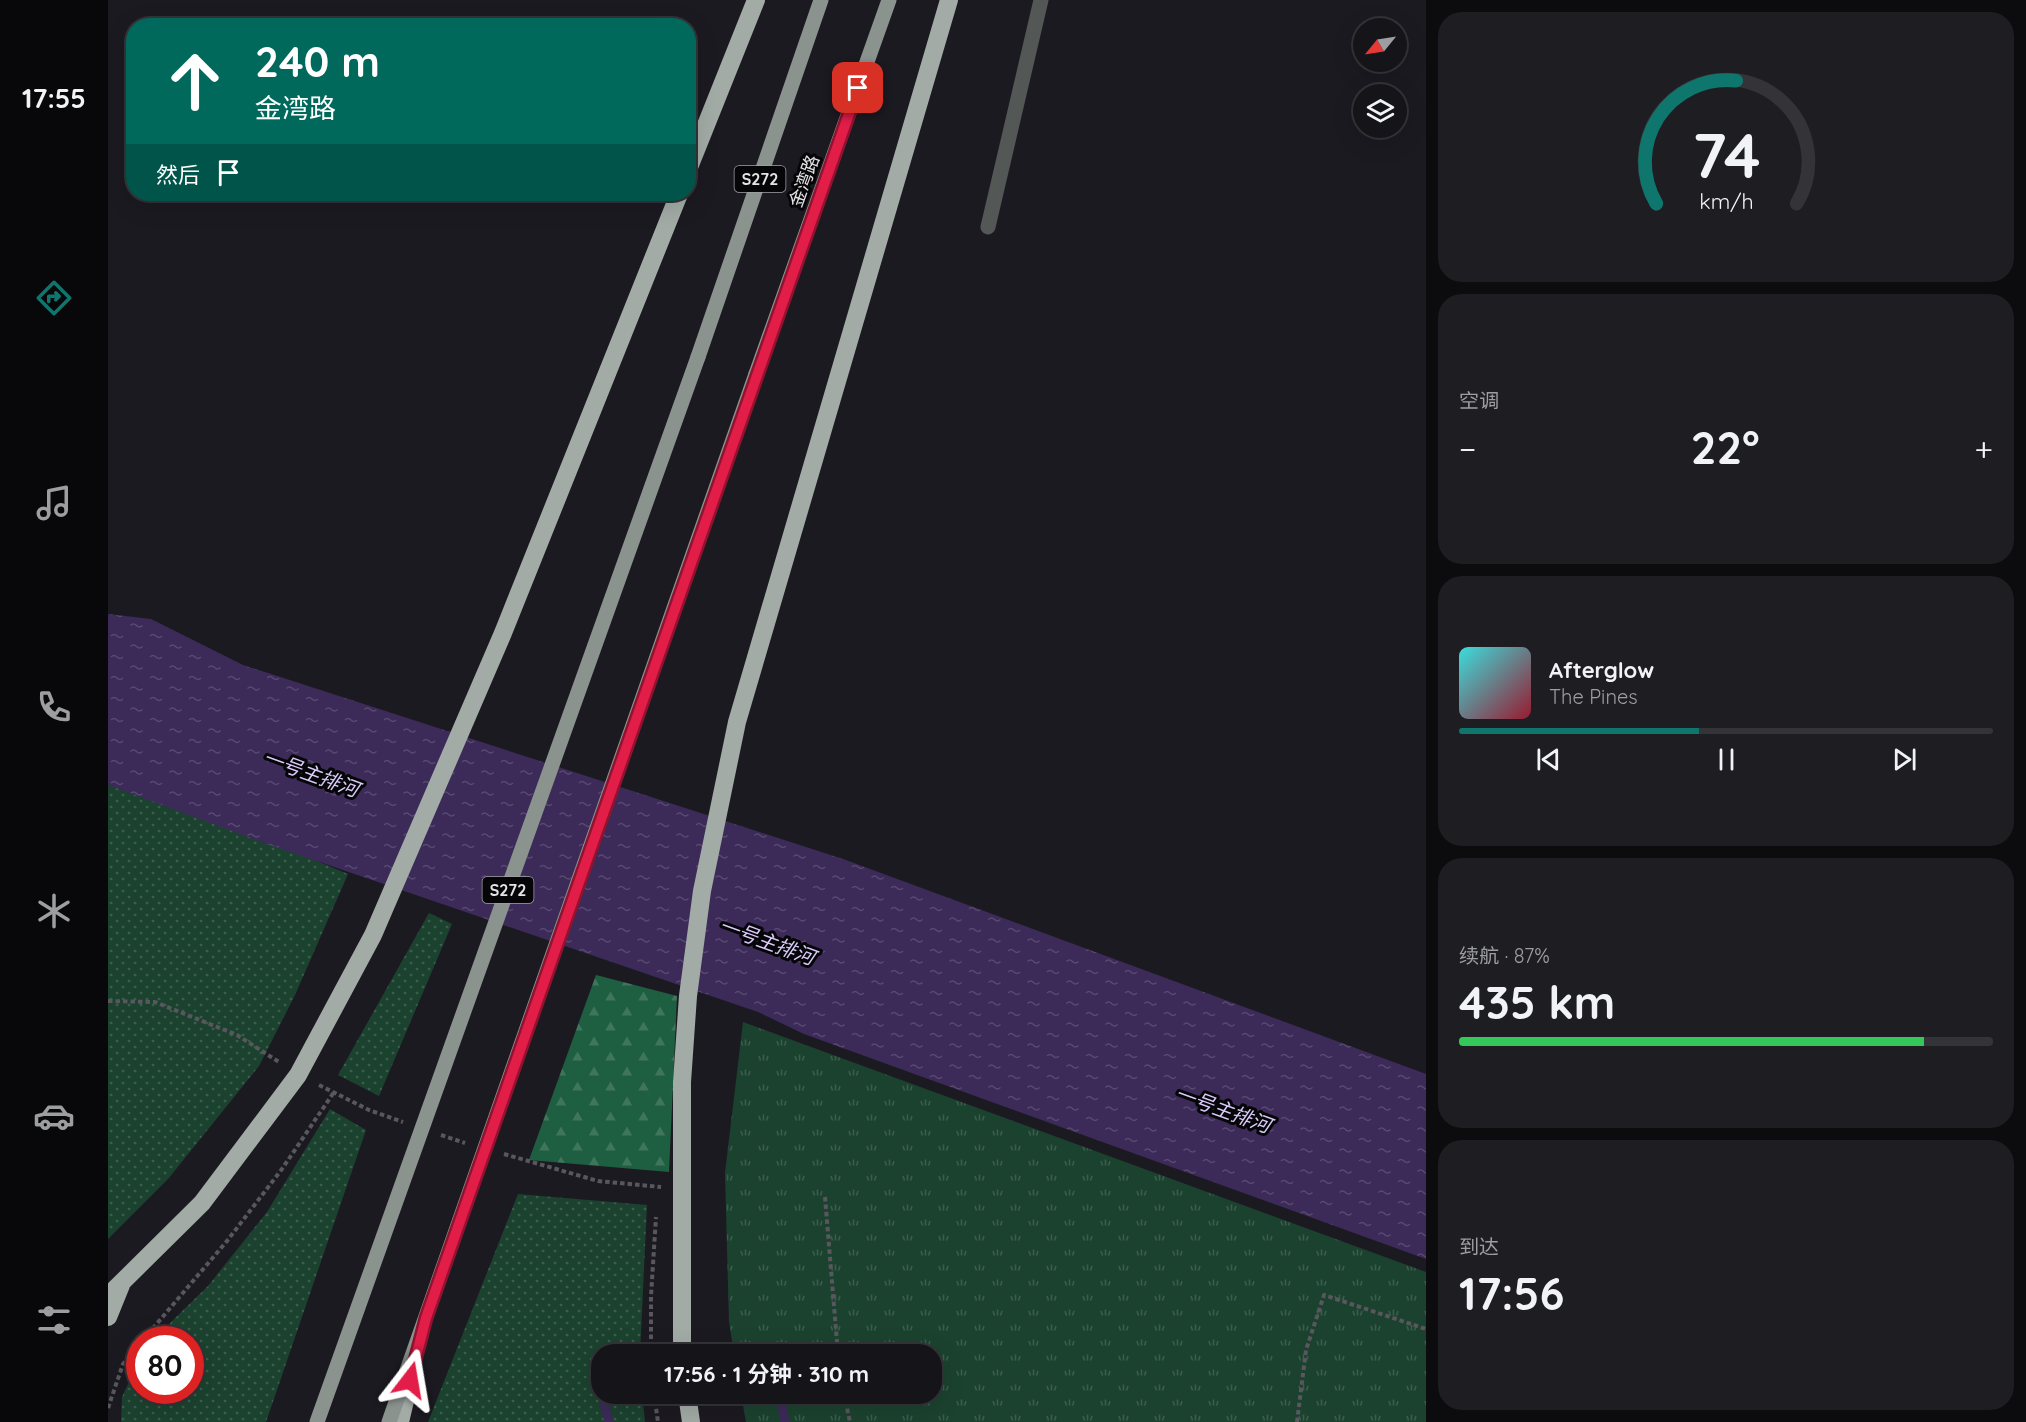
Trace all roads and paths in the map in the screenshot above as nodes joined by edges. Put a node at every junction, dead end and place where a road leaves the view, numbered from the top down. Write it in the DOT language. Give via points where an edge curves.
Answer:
graph roads {
  1 [pos="756,0"];
  2 [pos="821,0"];
  3 [pos="889,0"];
  4 [pos="949,0"];
  5 [pos="1041,0"];
  6 [pos="696,150"];
  7 [pos="676,201"];
  8 [pos="988,227"];
  9 [pos="108,1001"];
  10 [pos="298,1075"];
  11 [pos="334,1092"];
  12 [pos="343,1096"];
  13 [pos="356,1103"];
  14 [pos="628,1184"];
  15 [pos="650,1186"];
  16 [pos="658,1187"];
  17 [pos="825,1197"];
  18 [pos="657,1198"];
  19 [pos="656,1209"];
  20 [pos="122,1284"];
  21 [pos="108,1296"];
  22 [pos="108,1317"];
  23 [pos="426,1318"];
  24 [pos="155,1326"];
  25 [pos="1426,1329"];
  26 [pos="651,1344"];
  27 [pos="682,1344"];
  28 [pos="837,1344"];
  29 [pos="126,1360"];
  30 [pos="655,1404"];
  31 [pos="689,1404"];
  32 [pos="846,1404"];
  33 [pos="108,1408"];
  34 [pos="317,1422"];
  35 [pos="389,1422"];
  36 [pos="400,1422"];
  37 [pos="658,1422"];
  38 [pos="692,1422"];
  39 [pos="850,1422"];
  40 [pos="1297,1422"];
  1 -- 6 [label="highway"];
  2 -- 34 [label="main road, S272, bridge" via="698,357"];
  3 -- 23 [label="main road, 金湾路, bridge"];
  4 -- 27 [label="highway" via="737,722 702,891 682,1082"];
  5 -- 8 [label="street"];
  7 -- 10 [label="highway" via="503,633 373,935"];
  9 -- 10 [label="path" via="155,1002 237,1035"];
  10 -- 20 [label="highway" via="202,1203"];
  11 -- 24 [label="path" via="227,1241"];
  12 -- 13 [label="path"];
  14 -- 15 [label="path"];
  16 -- 18 [label="path"];
  17 -- 28 [label="path"];
  19 -- 26 [label="path"];
  20 -- 21 [label="highway"];
  20 -- 22 [label="highway"];
  23 -- 35 [label="main road, 金湾路, bridge"];
  23 -- 36 [label="highway, bridge"];
  25 -- 40 [label="path" via="1324,1295 1306,1350"];
  29 -- 33 [label="path"];
  30 -- 37 [label="path"];
  31 -- 38 [label="highway"];
  32 -- 39 [label="path"];
}
